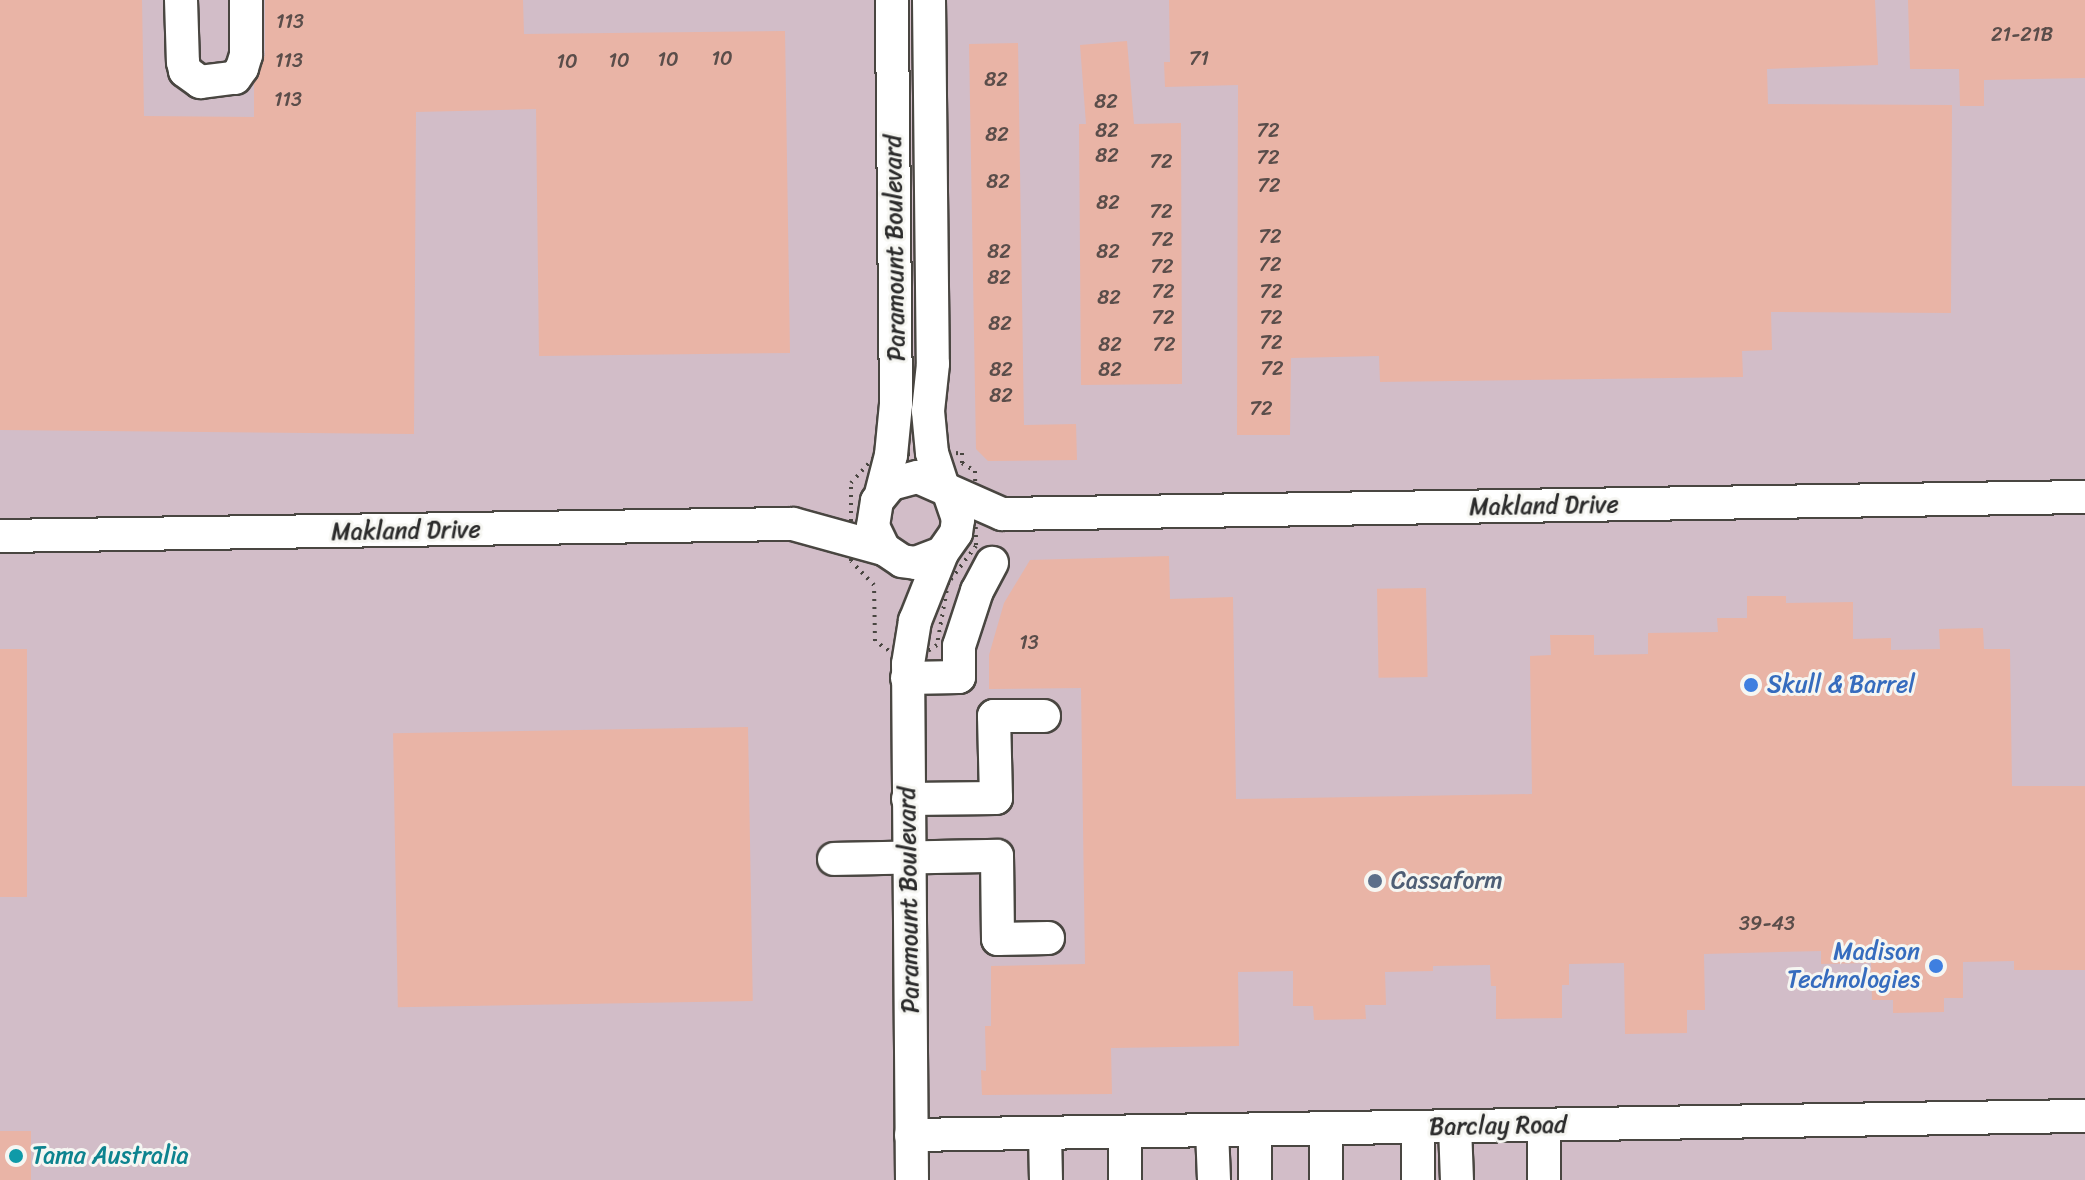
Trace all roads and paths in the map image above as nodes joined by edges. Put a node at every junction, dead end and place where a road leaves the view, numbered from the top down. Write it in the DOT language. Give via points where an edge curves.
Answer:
graph roads {
  1 [pos="181,0"];
  2 [pos="246,0"];
  3 [pos="892,0"];
  4 [pos="929,0"];
  5 [pos="946,490"];
  6 [pos="879,497"];
  7 [pos="2085,497"];
  8 [pos="1002,514"];
  9 [pos="811,526"];
  10 [pos="0,536"];
  11 [pos="946,549"];
  12 [pos="886,551"];
  13 [pos="992,563"];
  14 [pos="915,621"];
  15 [pos="907,678"];
  16 [pos="1044,716"];
  17 [pos="908,799"];
  18 [pos="909,857"];
  19 [pos="834,859"];
  20 [pos="1048,938"];
  21 [pos="2085,1116"];
  22 [pos="1544,1125"];
  23 [pos="1455,1126"];
  24 [pos="1418,1127"];
  25 [pos="1326,1129"];
  26 [pos="1212,1130"];
  27 [pos="1255,1130"];
  28 [pos="1125,1132"];
  29 [pos="1045,1133"];
  30 [pos="911,1135"];
  31 [pos="912,1180"];
  32 [pos="1046,1180"];
  33 [pos="1125,1180"];
  34 [pos="1214,1180"];
  35 [pos="1255,1180"];
  36 [pos="1326,1180"];
  37 [pos="1418,1180"];
  38 [pos="1457,1180"];
  39 [pos="1544,1180"];
  1 -- 2 [label="street" via="185,71 200,82 223,82 235,78 246,55"];
  3 -- 6 [label="street, Paramount Boulevard" via="896,404 891,455"];
  4 -- 5 [label="street, Paramount Boulevard" via="933,364 928,411 932,453"];
  5 -- 6 [label="street" via="918,477 891,484"];
  5 -- 8 [label="street, Makland Drive"];
  5 -- 11 [label="street" via="958,519"];
  6 -- 9 [label="street, Makland Drive" via="852,515"];
  6 -- 12 [label="street" via="873,526"];
  7 -- 8 [label="street, Makland Drive"];
  8 -- 11 [label="street, Makland Drive"];
  9 -- 10 [label="street, Makland Drive"];
  9 -- 12 [label="street, Makland Drive"];
  11 -- 12 [label="street" via="916,563"];
  11 -- 14 [label="street, Paramount Boulevard"];
  12 -- 14 [label="street, Paramount Boulevard" via="905,584"];
  13 -- 15 [label="street" via="959,646 959,677"];
  14 -- 15 [label="street, Paramount Boulevard"];
  15 -- 17 [label="street, Paramount Boulevard"];
  16 -- 17 [label="street" via="994,716 996,798"];
  17 -- 18 [label="street, Paramount Boulevard"];
  18 -- 19 [label="street"];
  18 -- 20 [label="street" via="997,856 998,939"];
  18 -- 30 [label="street, Paramount Boulevard"];
  21 -- 22 [label="street, Barclay Road"];
  22 -- 23 [label="street, Barclay Road"];
  22 -- 39 [label="street"];
  23 -- 24 [label="street, Barclay Road"];
  23 -- 38 [label="street"];
  24 -- 25 [label="street, Barclay Road"];
  24 -- 37 [label="street"];
  25 -- 27 [label="street, Barclay Road"];
  25 -- 36 [label="street"];
  26 -- 27 [label="street, Barclay Road"];
  26 -- 28 [label="street, Barclay Road"];
  26 -- 34 [label="street"];
  27 -- 35 [label="street"];
  28 -- 29 [label="street, Barclay Road"];
  28 -- 33 [label="street"];
  29 -- 30 [label="street, Barclay Road"];
  29 -- 32 [label="street"];
  30 -- 31 [label="street, Paramount Boulevard"];
}
